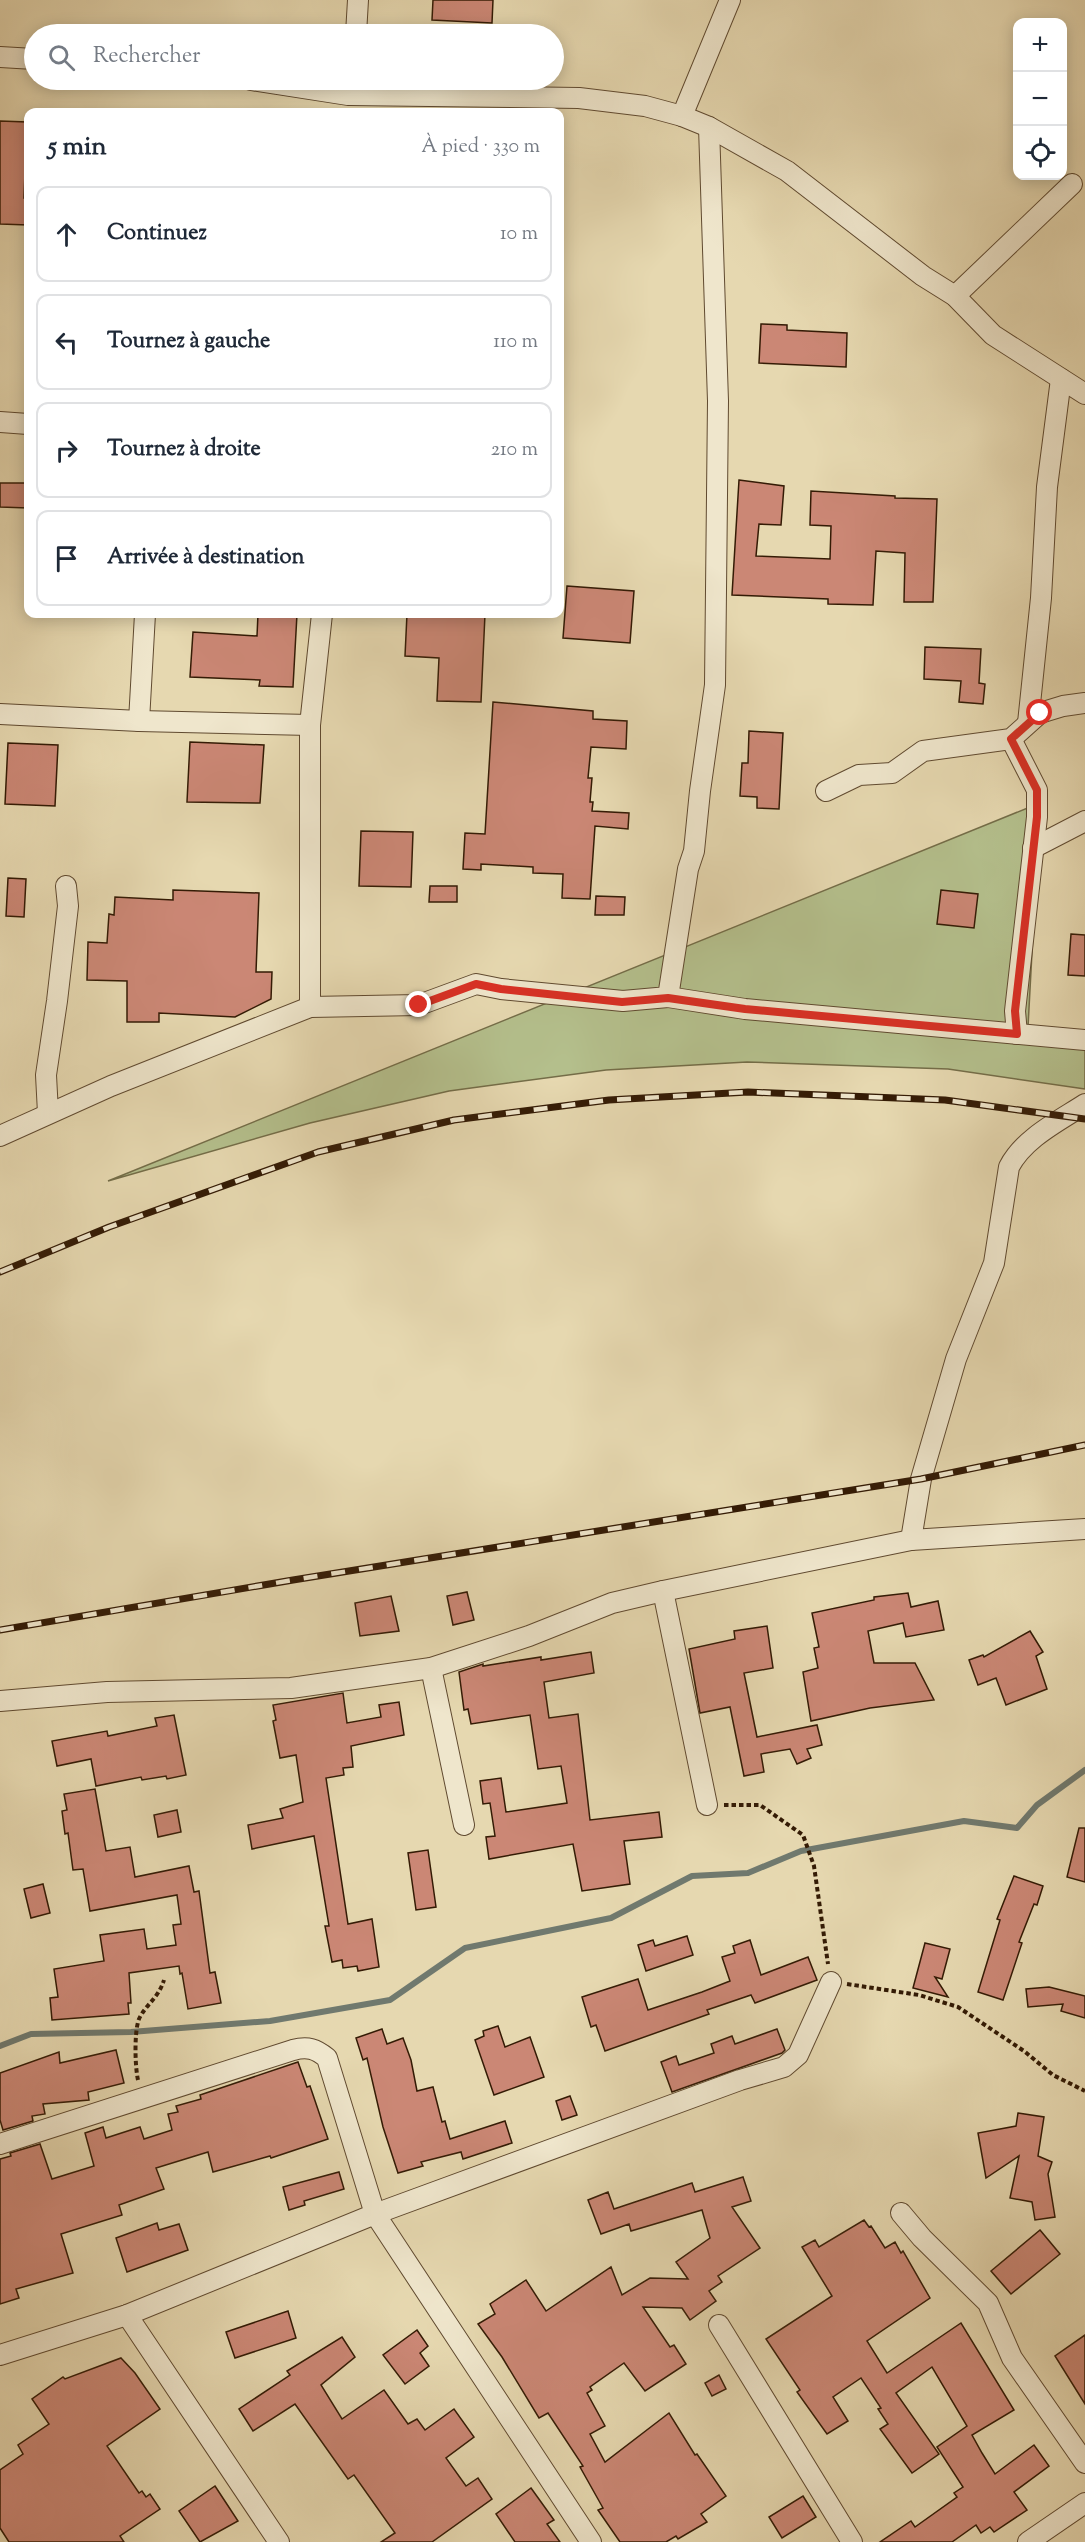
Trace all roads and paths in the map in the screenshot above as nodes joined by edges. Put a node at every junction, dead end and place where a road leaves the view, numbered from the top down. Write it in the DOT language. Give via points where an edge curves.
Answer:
graph roads {
  1 [pos="358,0"];
  2 [pos="730,0"];
  3 [pos="357,24"];
  4 [pos="0,57"];
  5 [pos="24,58"];
  6 [pos="412,90"];
  7 [pos="682,116"];
  8 [pos="709,127"];
  9 [pos="1072,184"];
  10 [pos="955,296"];
  11 [pos="1061,379"];
  12 [pos="1085,394"];
  13 [pos="0,422"];
  14 [pos="24,424"];
  15 [pos="145,618"];
  16 [pos="322,618"];
  17 [pos="1085,703"];
  18 [pos="0,714"];
  19 [pos="139,721"];
  20 [pos="1028,723"];
  21 [pos="310,725"];
  22 [pos="1011,739"];
  23 [pos="826,791"];
  24 [pos="1085,821"];
  25 [pos="1033,848"];
  26 [pos="66,886"];
  27 [pos="668,998"];
  28 [pos="310,1007"];
  29 [pos="1017,1034"];
  30 [pos="1085,1040"];
  31 [pos="1085,1104"];
  32 [pos="48,1113"];
  33 [pos="0,1136"];
  34 [pos="1085,1528"];
  35 [pos="911,1540"];
  36 [pos="663,1592"];
  37 [pos="431,1668"];
  38 [pos="0,1701"];
  39 [pos="707,1805"];
  40 [pos="464,1825"];
  41 [pos="164,1980"];
  42 [pos="831,1982"];
  43 [pos="1085,2091"];
  44 [pos="141,2099"];
  45 [pos="0,2144"];
  46 [pos="901,2213"];
  47 [pos="375,2214"];
  48 [pos="127,2315"];
  49 [pos="719,2325"];
  50 [pos="0,2355"];
  51 [pos="1085,2463"];
  52 [pos="1085,2503"];
  53 [pos="279,2542"];
  54 [pos="591,2542"];
  55 [pos="852,2542"];
  56 [pos="1028,2542"];
  1 -- 3 [label="street"];
  2 -- 7 [label="street"];
  4 -- 5 [label="street"];
  6 -- 7 [label="street" via="579,98 645,106"];
  7 -- 8 [label="street"];
  8 -- 10 [label="street" via="787,171 923,276"];
  8 -- 27 [label="street" via="718,401 715,685 694,851"];
  9 -- 10 [label="street"];
  10 -- 11 [label="street" via="993,335"];
  11 -- 12 [label="street"];
  11 -- 20 [label="street" via="1047,488"];
  13 -- 14 [label="street"];
  15 -- 19 [label="street"];
  16 -- 21 [label="street"];
  17 -- 20 [label="street" via="1040,713"];
  18 -- 19 [label="street"];
  19 -- 21 [label="street"];
  20 -- 22 [label="street"];
  21 -- 28 [label="street"];
  22 -- 23 [label="street" via="923,751 892,773 859,775"];
  22 -- 25 [label="street" via="1037,790"];
  24 -- 25 [label="street"];
  25 -- 29 [label="street" via="1015,1011"];
  26 -- 32 [label="street" via="68,906 46,1075"];
  27 -- 28 [label="street" via="622,1002 476,984 419,1005"];
  27 -- 29 [label="street" via="745,1009"];
  28 -- 32 [label="street"];
  29 -- 30 [label="street"];
  31 -- 35 [label="street" via="1016,1154 1009,1167 993,1263 956,1359 921,1479"];
  32 -- 33 [label="street"];
  34 -- 35 [label="street"];
  35 -- 36 [label="street"];
  36 -- 37 [label="street" via="612,1603 529,1636"];
  36 -- 39 [label="street"];
  37 -- 38 [label="street" via="291,1688 106,1692"];
  37 -- 40 [label="street"];
  39 -- 42 [label="path" via="758,1804 803,1835 814,1866"];
  41 -- 44 [label="path" via="160,1993 138,2020 136,2073"];
  42 -- 43 [label="path" via="919,1995 958,2007 1053,2075"];
  42 -- 47 [label="street" via="798,2055 784,2067"];
  44 -- 45 [label="street"];
  44 -- 47 [label="street" via="293,2049 319,2051 327,2058"];
  46 -- 51 [label="street" via="988,2303 1012,2358"];
  47 -- 48 [label="street"];
  47 -- 54 [label="street"];
  48 -- 50 [label="street"];
  48 -- 53 [label="street"];
  49 -- 55 [label="street"];
  52 -- 56 [label="street"];
}
